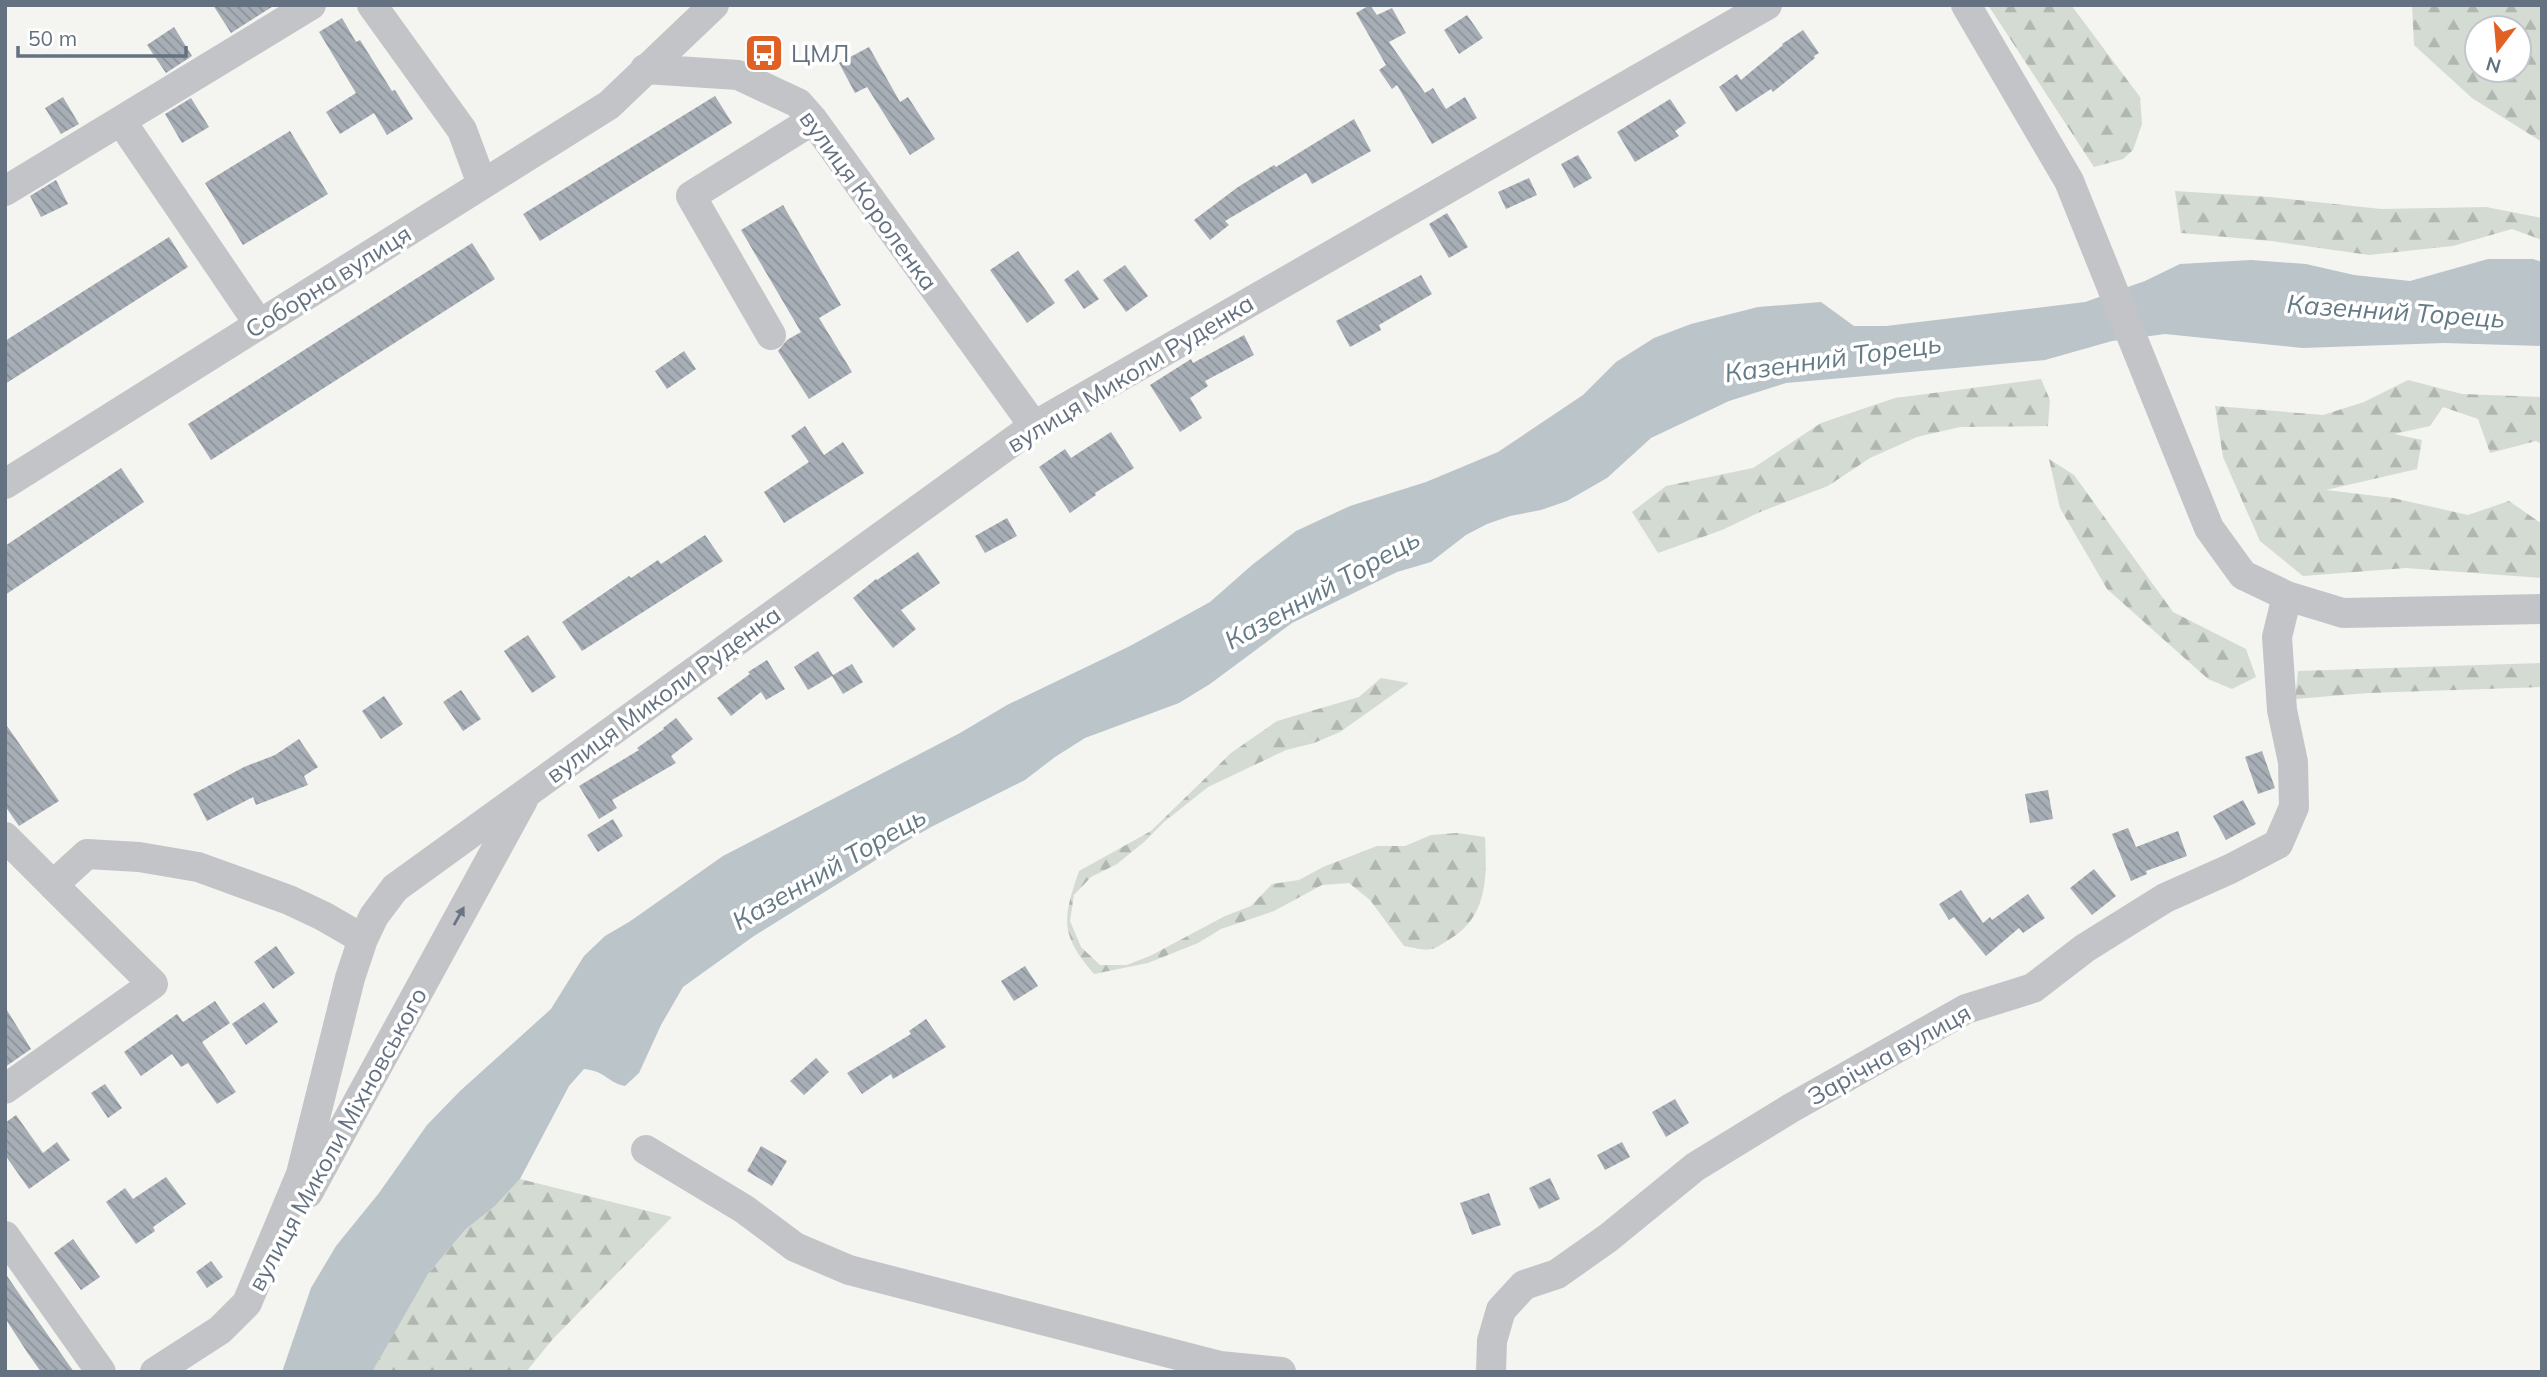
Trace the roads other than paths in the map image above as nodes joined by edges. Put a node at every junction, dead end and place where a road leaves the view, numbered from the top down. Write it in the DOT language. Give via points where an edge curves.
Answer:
graph roads {
  1 [pos="311,5"];
  2 [pos="372,5"];
  3 [pos="714,5"];
  4 [pos="1767,5"];
  5 [pos="1966,5"];
  6 [pos="645,69"];
  7 [pos="813,120"];
  8 [pos="121,121"];
  9 [pos="482,184"];
  10 [pos="5,191"];
  11 [pos="259,324"];
  12 [pos="771,335"];
  13 [pos="1034,426"];
  14 [pos="5,484"];
  15 [pos="2287,596"];
  16 [pos="2542,609"];
  17 [pos="527,793"];
  18 [pos="5,836"];
  19 [pos="53,885"];
  20 [pos="363,939"];
  21 [pos="426,976"];
  22 [pos="5,1089"];
  23 [pos="646,1150"];
  24 [pos="5,1237"];
  25 [pos="247,1303"];
  26 [pos="102,1372"];
  27 [pos="155,1372"];
  28 [pos="1281,1372"];
  29 [pos="1491,1372"];
  1 -- 8 [label="street"];
  2 -- 9 [label="street" via="462,131"];
  3 -- 6 [label="street, Соборна вулиця"];
  4 -- 13 [label="street, вулиця Миколи Руденка"];
  5 -- 15 [label="street" via="2069,181 2209,528 2243,575"];
  6 -- 7 [label="street, вулиця Короленка" via="738,75 798,103"];
  6 -- 9 [label="street, Соборна вулиця" via="609,105"];
  7 -- 12 [label="street" via="691,196"];
  7 -- 13 [label="street, вулиця Короленка"];
  8 -- 10 [label="street"];
  8 -- 11 [label="street"];
  9 -- 11 [label="street, Соборна вулиця"];
  11 -- 14 [label="street, Соборна вулиця"];
  13 -- 17 [label="street, вулиця Миколи Руденка"];
  15 -- 16 [label="street" via="2343,613"];
  15 -- 29 [label="street, Зарічна вулиця" via="2277,637 2294,807 2278,844 2165,898 2085,948 2033,988 1966,1009 1695,1167 1608,1238 1557,1273 1524,1285 1501,1310 1492,1341"];
  17 -- 20 [label="street, вулиця Миколи Руденка" via="395,888"];
  21 -- 17 [label="street, вулиця Миколи Руденка, one-way"];
  18 -- 19 [label="street"];
  19 -- 20 [label="street" via="87,854 198,867 289,900"];
  19 -- 22 [label="street" via="153,984"];
  20 -- 25 [label="street, вулиця Миколи Міхновського" via="301,1174"];
  21 -- 25 [label="street, вулиця Миколи Міхновського"];
  23 -- 28 [label="street" via="744,1209 795,1247 849,1270 1220,1366"];
  24 -- 26 [label="street"];
  25 -- 27 [label="street, вулиця Миколи Міхновського" via="220,1330"];
}
